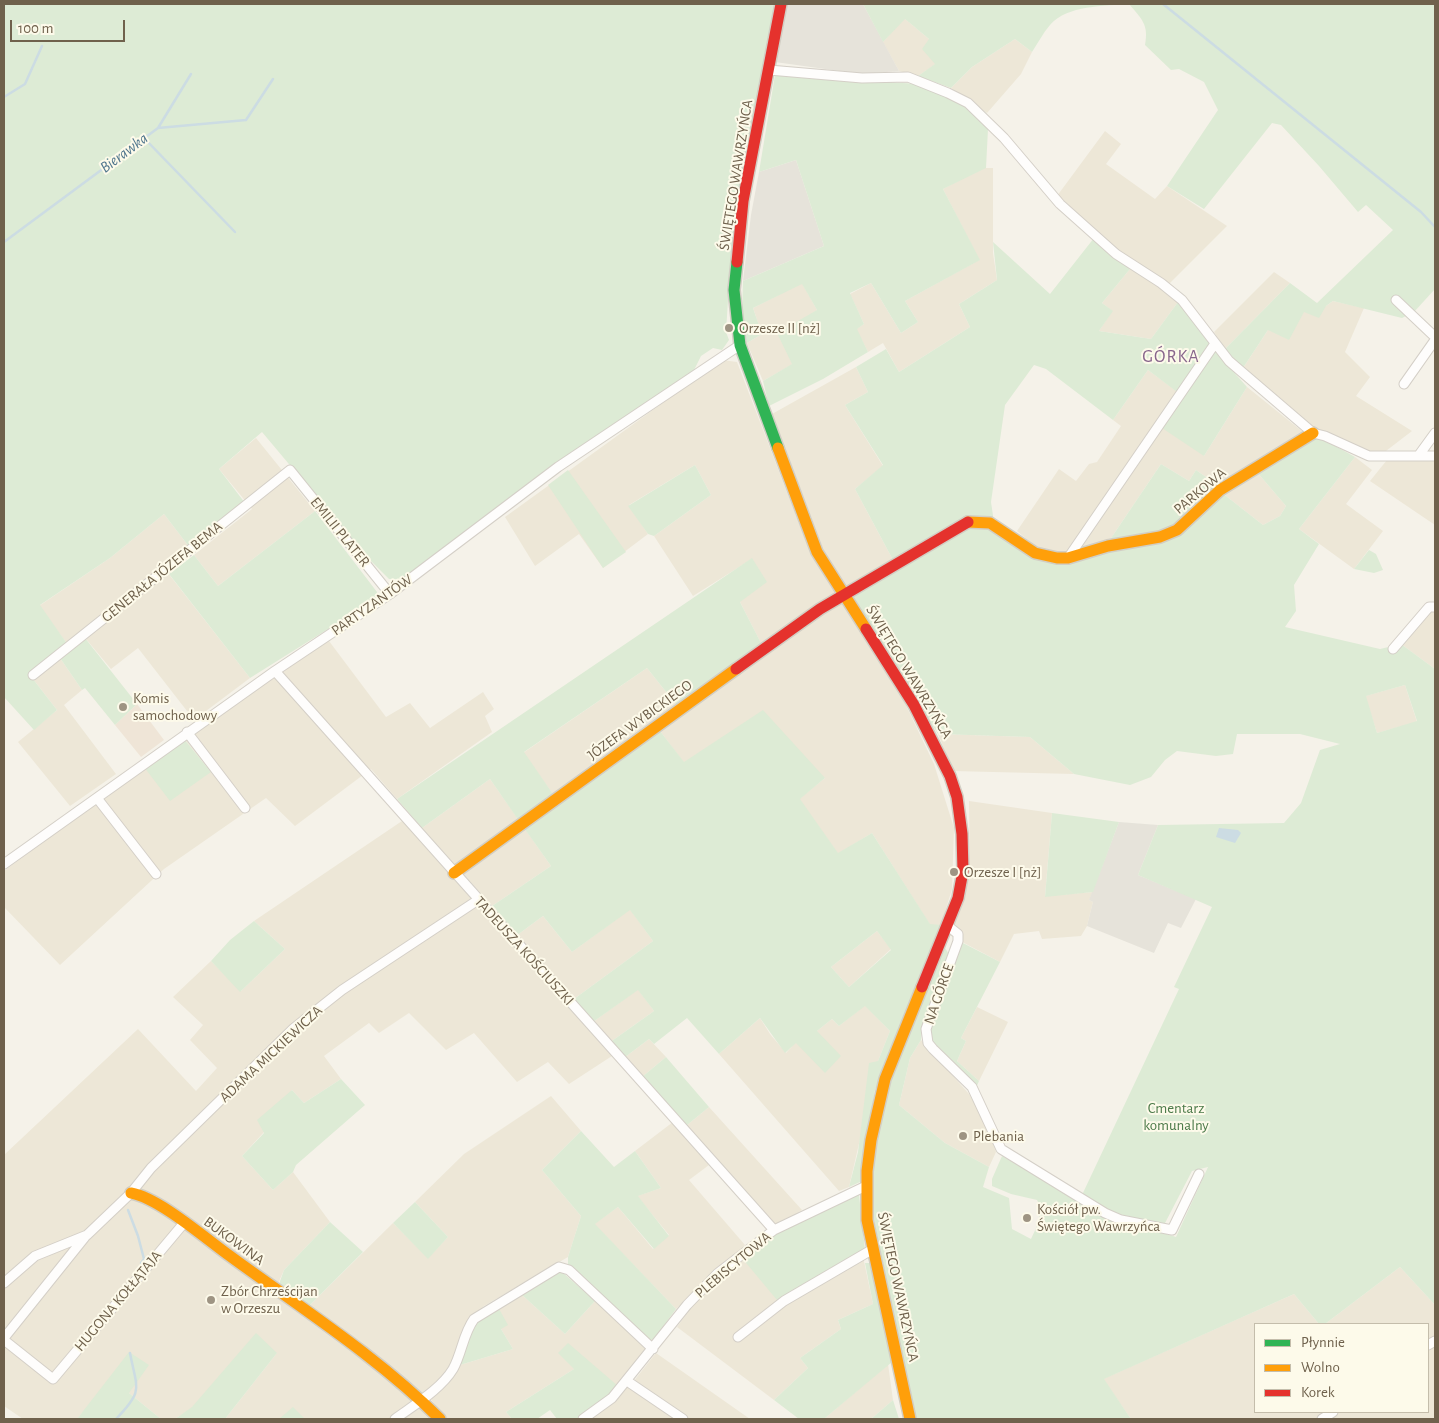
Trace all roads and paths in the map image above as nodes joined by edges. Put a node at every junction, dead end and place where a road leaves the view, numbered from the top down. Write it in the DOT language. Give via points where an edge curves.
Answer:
graph roads {
  1 [pos="781,4"];
  2 [pos="769,70"];
  3 [pos="1396,300"];
  4 [pos="1435,339"];
  5 [pos="740,345"];
  6 [pos="1214,345"];
  7 [pos="1404,384"];
  8 [pos="1313,433"];
  9 [pos="1435,433"];
  10 [pos="1419,455"];
  11 [pos="1435,456"];
  12 [pos="290,470"];
  13 [pos="1068,558"];
  14 [pos="390,594"];
  15 [pos="845,594"];
  16 [pos="1435,608"];
  17 [pos="1392,650"];
  18 [pos="275,671"];
  19 [pos="34,675"];
  20 [pos="187,732"];
  21 [pos="97,798"];
  22 [pos="245,808"];
  23 [pos="4,864"];
  24 [pos="454,873"];
  25 [pos="156,874"];
  26 [pos="478,900"];
  27 [pos="948,926"];
  28 [pos="1199,1174"];
  29 [pos="866,1186"];
  30 [pos="131,1193"];
  31 [pos="184,1223"];
  32 [pos="774,1230"];
  33 [pos="87,1235"];
  34 [pos="873,1249"];
  35 [pos="4,1283"];
  36 [pos="738,1337"];
  37 [pos="4,1339"];
  38 [pos="652,1349"];
  39 [pos="627,1381"];
  40 [pos="421,1399"];
  41 [pos="395,1419"];
  42 [pos="440,1419"];
  43 [pos="583,1419"];
  44 [pos="683,1419"];
  45 [pos="910,1419"];
  1 -- 2 [label="street, ŚWIĘTEGO WAWRZYŃCA"];
  2 -- 5 [label="street, ŚWIĘTEGO WAWRZYŃCA" via="743,201 735,275"];
  2 -- 6 [label="street" via="862,78 908,77 959,98 992,126 1082,224 1116,254 1182,300"];
  3 -- 4 [label="street"];
  4 -- 7 [label="street"];
  5 -- 14 [label="street, PARTYZANTÓW" via="558,468"];
  5 -- 15 [label="street, ŚWIĘTEGO WAWRZYŃCA" via="817,552"];
  6 -- 8 [label="street"];
  6 -- 13 [label="street"];
  8 -- 10 [label="street" via="1369,456"];
  8 -- 13 [label="street, PARKOWA" via="1220,490 1177,530 1160,537 1108,546"];
  9 -- 10 [label="street"];
  10 -- 11 [label="street"];
  12 -- 14 [label="street, EMILII PLATER"];
  12 -- 19 [label="street, GENERAŁA JÓZEFA BEMA"];
  13 -- 15 [label="street, PARKOWA" via="1035,553 990,524 975,521 950,530"];
  14 -- 18 [label="street, PARTYZANTÓW"];
  15 -- 24 [label="street, JÓZEFA WYBICKIEGO"];
  15 -- 27 [label="street, ŚWIĘTEGO WAWRZYŃCA" via="914,705 956,792 963,871"];
  16 -- 17 [label="street" via="1429,607"];
  18 -- 20 [label="street, PARTYZANTÓW"];
  18 -- 24 [label="street, TADEUSZA KOŚCIUSZKI"];
  20 -- 21 [label="street, PARTYZANTÓW"];
  20 -- 22 [label="street"];
  21 -- 23 [label="street, PARTYZANTÓW"];
  21 -- 25 [label="street"];
  24 -- 26 [label="street, TADEUSZA KOŚCIUSZKI"];
  26 -- 30 [label="street, ADAMA MICKIEWICZA" via="342,990 294,1028 151,1168"];
  26 -- 32 [label="street, TADEUSZA KOŚCIUSZKI"];
  27 -- 28 [label="street, NA GÓRCE" via="958,934 958,941 926,1028 926,1036 933,1049 972,1087 1002,1150 1105,1213 1121,1220 1172,1230"];
  27 -- 29 [label="street, ŚWIĘTEGO WAWRZYŃCA" via="885,1079 871,1140"];
  29 -- 32 [label="street, PLEBISCYTOWA"];
  29 -- 34 [label="street, ŚWIĘTEGO WAWRZYŃCA" via="867,1220"];
  30 -- 31 [label="street, BUKOWINA" via="142,1195"];
  30 -- 33 [label="street"];
  31 -- 37 [label="street, HUGONA KOŁŁĄTAJA" via="53,1379"];
  31 -- 40 [label="street, BUKOWINA" via="362,1352"];
  32 -- 38 [label="street, PLEBISCYTOWA" via="718,1273"];
  33 -- 35 [label="street" via="34,1256"];
  33 -- 37 [label="street"];
  34 -- 36 [label="street" via="784,1301"];
  34 -- 45 [label="street, ŚWIĘTEGO WAWRZYŃCA"];
  38 -- 39 [label="street, PLEBISCYTOWA"];
  38 -- 40 [label="street" via="569,1270 559,1267 474,1319 453,1369"];
  39 -- 43 [label="street, PLEBISCYTOWA" via="612,1398"];
  39 -- 44 [label="street"];
  40 -- 41 [label="street"];
  40 -- 42 [label="street, BUKOWINA"];
}
